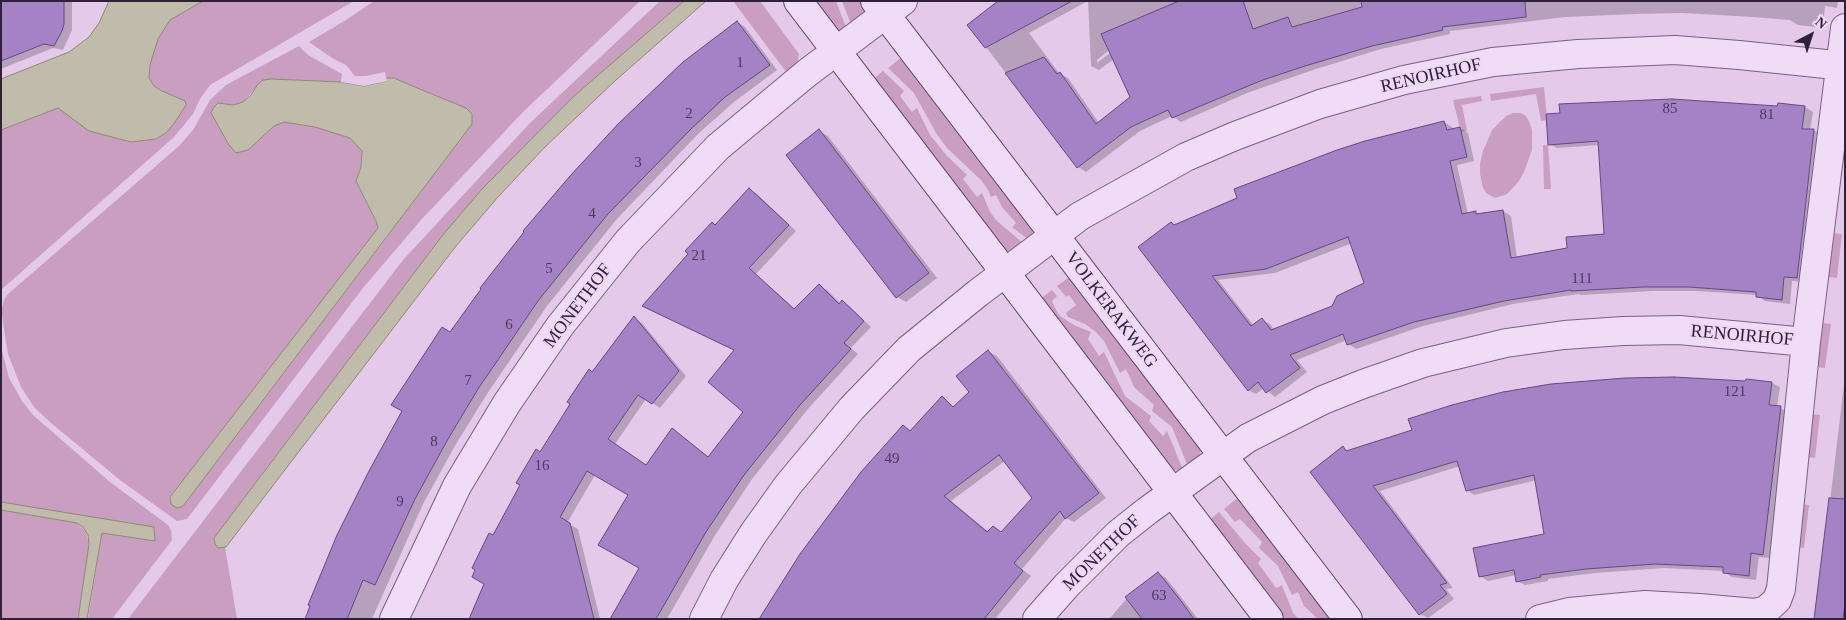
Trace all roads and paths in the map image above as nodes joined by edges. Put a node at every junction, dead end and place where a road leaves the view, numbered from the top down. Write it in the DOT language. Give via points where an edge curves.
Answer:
graph roads {
  1 [pos="798,1"];
  2 [pos="888,6"];
  3 [pos="1845,28"];
  4 [pos="836,51"];
  5 [pos="1842,66"];
  6 [pos="1054,235"];
  7 [pos="1004,272"];
  8 [pos="1806,342"];
  9 [pos="1223,456"];
  10 [pos="1172,492"];
  11 [pos="394,619"];
  12 [pos="704,619"];
  13 [pos="1037,619"];
  14 [pos="1269,619"];
  15 [pos="1348,619"];
  16 [pos="1540,619"];
  1 -- 4 [label="street"];
  2 -- 4 [label="street, MONETHOF"];
  2 -- 6 [label="street, VOLKERAKWEG"];
  3 -- 5 [label="street, RENOIRHOF"];
  4 -- 7 [label="street"];
  4 -- 11 [label="street, MONETHOF" via="718,147 628,241 560,326 507,403 457,486"];
  5 -- 6 [label="street, RENOIRHOF" via="1675,50 1492,62 1404,80 1320,104 1186,157 1080,216"];
  5 -- 8 [label="street, RENOIRHOF"];
  6 -- 7 [label="street, RENOIRHOF"];
  6 -- 9 [label="street, VOLKERAKWEG"];
  7 -- 10 [label="street"];
  7 -- 12 [label="street" via="909,348 852,408 788,485 753,534"];
  8 -- 9 [label="street, RENOIRHOF" via="1679,330 1564,335 1506,343 1423,363 1363,384 1323,400 1248,438"];
  8 -- 16 [label="street, RENOIRHOF" via="1781,589 1776,600 1766,610 1755,613 1645,605 1569,612"];
  9 -- 10 [label="street, RENOIRHOF"];
  9 -- 15 [label="street, VOLKERAKWEG"];
  10 -- 13 [label="street, MONETHOF" via="1118,534"];
  10 -- 14 [label="street"];
}
